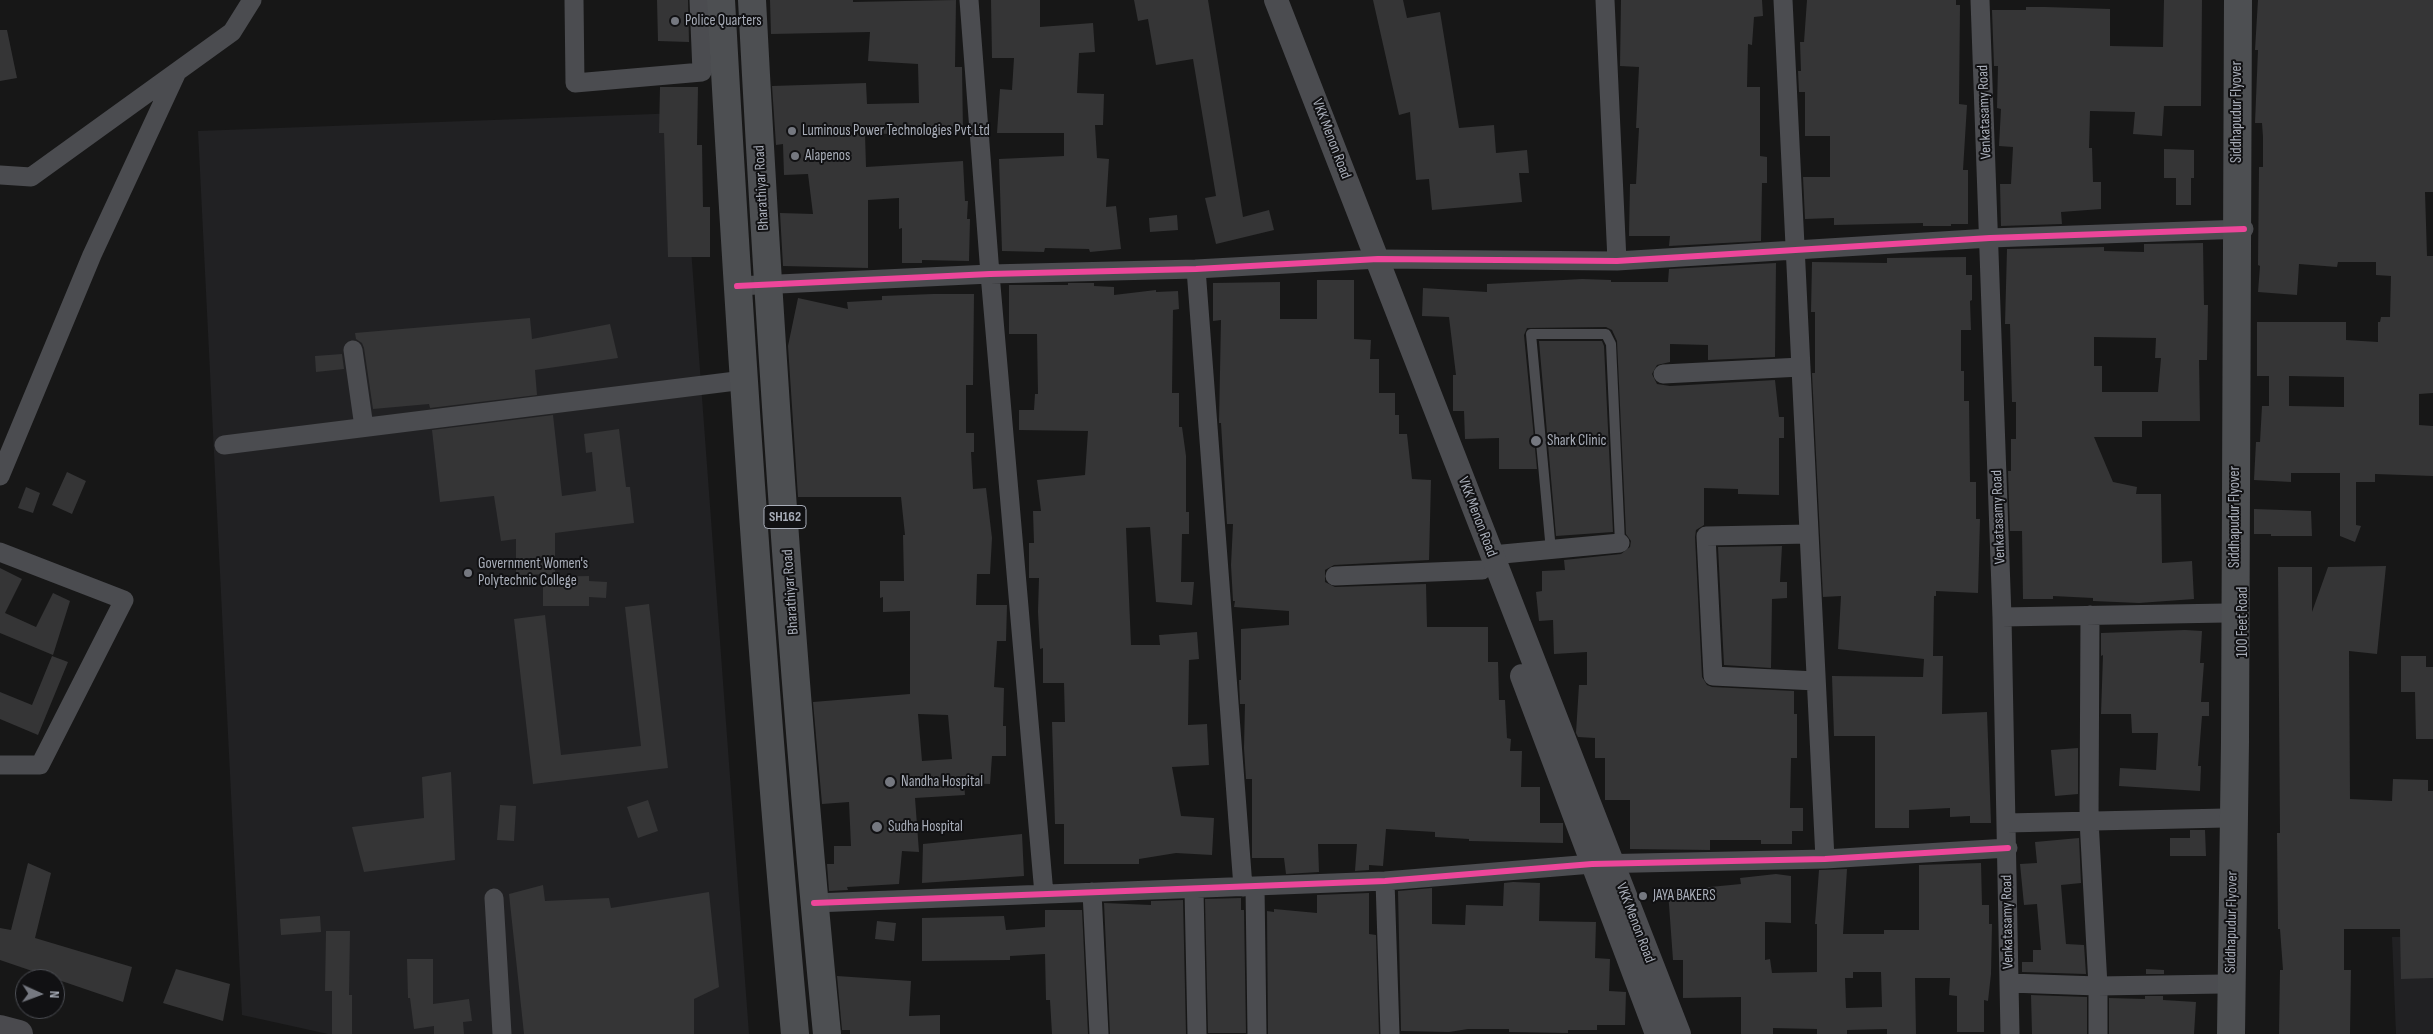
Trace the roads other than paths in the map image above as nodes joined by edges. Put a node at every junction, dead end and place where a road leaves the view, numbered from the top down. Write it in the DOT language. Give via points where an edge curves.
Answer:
graph roads {
  1 [pos="252,0"];
  2 [pos="574,0"];
  3 [pos="699,0"];
  4 [pos="721,0"];
  5 [pos="752,0"];
  6 [pos="969,0"];
  7 [pos="1261,0"];
  8 [pos="1276,0"];
  9 [pos="1605,0"];
  10 [pos="1783,0"];
  11 [pos="1980,0"];
  12 [pos="2229,0"];
  13 [pos="2238,0"];
  14 [pos="2247,0"];
  15 [pos="177,72"];
  16 [pos="0,175"];
  17 [pos="2236,229"];
  18 [pos="1990,238"];
  19 [pos="1795,251"];
  20 [pos="1369,259"];
  21 [pos="1618,261"];
  22 [pos="1196,269"];
  23 [pos="990,274"];
  24 [pos="767,285"];
  25 [pos="737,286"];
  26 [pos="353,350"];
  27 [pos="1801,367"];
  28 [pos="1664,374"];
  29 [pos="744,380"];
  30 [pos="364,427"];
  31 [pos="224,445"];
  32 [pos="0,476"];
  33 [pos="1809,534"];
  34 [pos="1620,543"];
  35 [pos="1551,551"];
  36 [pos="0,552"];
  37 [pos="1487,562"];
  38 [pos="1335,576"];
  39 [pos="2226,614"];
  40 [pos="2090,615"];
  41 [pos="2002,617"];
  42 [pos="1816,681"];
  43 [pos="0,765"];
  44 [pos="2225,818"];
  45 [pos="2089,820"];
  46 [pos="2007,823"];
  47 [pos="2008,848"];
  48 [pos="1825,859"];
  49 [pos="1602,864"];
  50 [pos="1385,882"];
  51 [pos="1249,887"];
  52 [pos="1194,890"];
  53 [pos="1092,892"];
  54 [pos="1044,894"];
  55 [pos="494,898"];
  56 [pos="814,903"];
  57 [pos="2009,983"];
  58 [pos="2223,984"];
  59 [pos="2098,986"];
  60 [pos="0,1029"];
  61 [pos="1668,1033"];
  62 [pos="19,1034"];
  63 [pos="502,1034"];
  64 [pos="795,1034"];
  65 [pos="827,1034"];
  66 [pos="1099,1034"];
  67 [pos="1197,1034"];
  68 [pos="1257,1034"];
  69 [pos="1390,1034"];
  70 [pos="2010,1034"];
  71 [pos="2098,1034"];
  72 [pos="2222,1034"];
  73 [pos="2231,1034"];
  74 [pos="2240,1034"];
  1 -- 15 [label="street" via="232,32"];
  2 -- 3 [label="street" via="575,83 702,72"];
  4 -- 25 [label="main road, Bharathiyar Road / SH162"];
  5 -- 24 [label="main road, Bharathiyar Road / SH162"];
  6 -- 23 [label="street"];
  7 -- 20 [label="street, VKK Menon Road"];
  8 -- 20 [label="street, VKK Menon Road"];
  9 -- 21 [label="street"];
  10 -- 19 [label="street"];
  11 -- 18 [label="street, Venkatasamy Road"];
  12 -- 17 [label="main road, 100 Feet Road"];
  13 -- 73 [label="main road, Siddhapudur Flyover, bridge"];
  14 -- 17 [label="main road, 100 Feet Road"];
  15 -- 16 [label="street" via="31,177"];
  15 -- 32 [label="street" via="92,255"];
  17 -- 18 [label="street"];
  17 -- 39 [label="main road, 100 Feet Road"];
  17 -- 74 [label="main road, 100 Feet Road"];
  18 -- 19 [label="street"];
  18 -- 41 [label="street, Venkatasamy Road"];
  19 -- 21 [label="street"];
  19 -- 27 [label="street"];
  20 -- 21 [label="street"];
  20 -- 22 [label="street"];
  20 -- 37 [label="street, VKK Menon Road"];
  22 -- 23 [label="street"];
  22 -- 51 [label="street"];
  23 -- 24 [label="street"];
  23 -- 54 [label="street"];
  24 -- 25 [label="street"];
  24 -- 56 [label="main road, Bharathiyar Road / SH162"];
  25 -- 29 [label="main road, Bharathiyar Road / SH162"];
  26 -- 30 [label="street"];
  27 -- 28 [label="street"];
  27 -- 33 [label="street"];
  29 -- 30 [label="street"];
  29 -- 64 [label="main road, Bharathiyar Road / SH162"];
  30 -- 31 [label="street"];
  33 -- 42 [label="street"];
  33 -- 42 [label="street" via="1706,536 1713,676"];
  34 -- 35 [label="street"];
  34 -- 35 [label="lane" via="1611,344 1606,334 1531,334"];
  35 -- 37 [label="street"];
  36 -- 43 [label="street" via="124,600 40,766"];
  37 -- 38 [label="street"];
  37 -- 49 [label="street, VKK Menon Road"];
  39 -- 40 [label="street"];
  39 -- 44 [label="main road, 100 Feet Road"];
  40 -- 41 [label="street"];
  40 -- 45 [label="street"];
  41 -- 46 [label="street, Venkatasamy Road"];
  42 -- 48 [label="street"];
  44 -- 45 [label="street"];
  44 -- 58 [label="main road, 100 Feet Road"];
  45 -- 46 [label="street"];
  45 -- 59 [label="street"];
  46 -- 47 [label="street, Venkatasamy Road"];
  47 -- 48 [label="street"];
  47 -- 57 [label="street, Venkatasamy Road"];
  48 -- 49 [label="street"];
  49 -- 50 [label="street"];
  49 -- 61 [label="street, VKK Menon Road"];
  50 -- 51 [label="street"];
  50 -- 69 [label="street"];
  51 -- 52 [label="street"];
  51 -- 68 [label="street"];
  52 -- 53 [label="street"];
  52 -- 67 [label="street"];
  53 -- 54 [label="street"];
  53 -- 66 [label="street"];
  54 -- 56 [label="street"];
  55 -- 63 [label="street"];
  56 -- 65 [label="main road, Bharathiyar Road / SH162"];
  57 -- 59 [label="street"];
  57 -- 70 [label="street, Venkatasamy Road"];
  58 -- 59 [label="street"];
  58 -- 72 [label="main road, 100 Feet Road"];
  59 -- 71 [label="street"];
  60 -- 62 [label="main road"];
}
